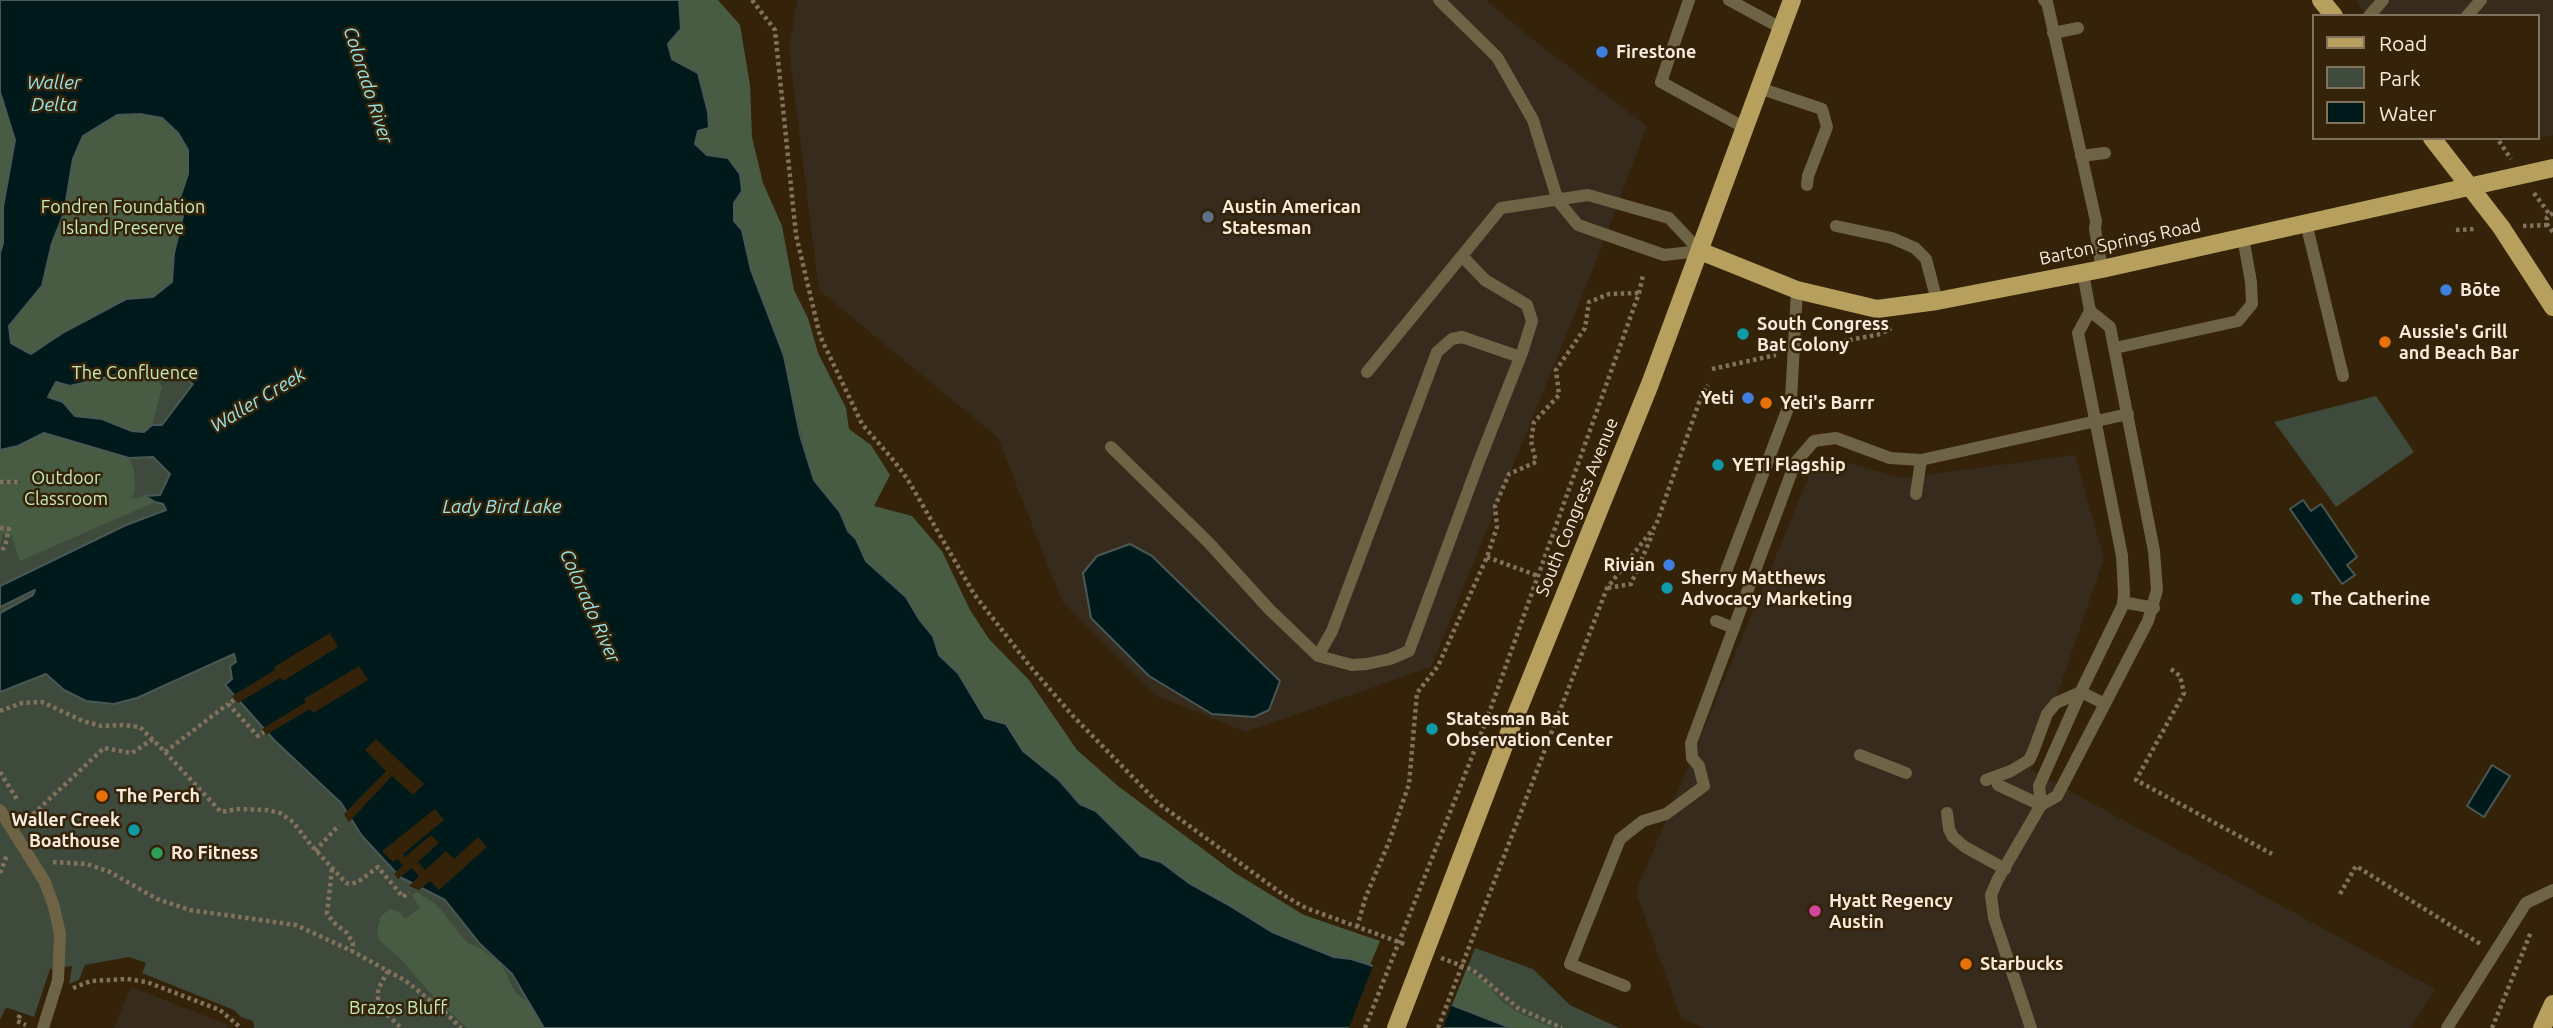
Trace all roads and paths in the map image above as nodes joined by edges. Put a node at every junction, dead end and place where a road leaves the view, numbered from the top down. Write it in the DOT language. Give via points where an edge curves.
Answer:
graph roads {
  1 [pos="752,0"];
  2 [pos="1439,0"];
  3 [pos="1689,0"];
  4 [pos="1729,0"];
  5 [pos="1792,0"];
  6 [pos="2321,0"];
  7 [pos="2383,0"];
  8 [pos="2481,0"];
  9 [pos="2046,1"];
  10 [pos="2332,14"];
  11 [pos="2370,14"];
  12 [pos="2469,14"];
  13 [pos="1782,28"];
  14 [pos="2078,28"];
  15 [pos="2053,33"];
  16 [pos="1759,88"];
  17 [pos="1745,128"];
  18 [pos="2434,140"];
  19 [pos="2105,153"];
  20 [pos="2081,156"];
  21 [pos="2553,168"];
  22 [pos="1807,185"];
  23 [pos="2470,186"];
  24 [pos="1558,201"];
  25 [pos="2553,213"];
  26 [pos="2306,223"];
  27 [pos="1836,226"];
  28 [pos="2553,232"];
  29 [pos="2242,237"];
  30 [pos="1700,251"];
  31 [pos="1462,256"];
  32 [pos="2102,269"];
  33 [pos="2083,273"];
  34 [pos="1643,275"];
  35 [pos="1797,290"];
  36 [pos="1639,293"];
  37 [pos="1937,301"];
  38 [pos="2553,307"];
  39 [pos="2090,311"];
  40 [pos="1893,327"];
  41 [pos="2115,348"];
  42 [pos="1792,351"];
  43 [pos="1520,357"];
  44 [pos="1712,369"];
  45 [pos="1367,372"];
  46 [pos="2343,376"];
  47 [pos="1708,385"];
  48 [pos="2127,414"];
  49 [pos="2095,420"];
  50 [pos="1111,446"];
  51 [pos="1921,460"];
  52 [pos="0,482"];
  53 [pos="19,482"];
  54 [pos="1916,494"];
  55 [pos="1656,525"];
  56 [pos="0,528"];
  57 [pos="0,554"];
  58 [pos="1487,557"];
  59 [pos="1725,574"];
  60 [pos="1538,576"];
  61 [pos="1607,588"];
  62 [pos="2123,602"];
  63 [pos="2154,608"];
  64 [pos="1716,621"];
  65 [pos="1734,628"];
  66 [pos="1318,656"];
  67 [pos="2171,669"];
  68 [pos="2081,692"];
  69 [pos="2105,704"];
  70 [pos="0,711"];
  71 [pos="264,732"];
  72 [pos="153,739"];
  73 [pos="165,752"];
  74 [pos="1860,755"];
  75 [pos="1906,773"];
  76 [pos="1986,779"];
  77 [pos="1998,785"];
  78 [pos="2041,805"];
  79 [pos="0,810"];
  80 [pos="1947,813"];
  81 [pos="28,819"];
  82 [pos="339,825"];
  83 [pos="315,851"];
  84 [pos="0,852"];
  85 [pos="2272,854"];
  86 [pos="32,862"];
  87 [pos="332,869"];
  88 [pos="2005,869"];
  89 [pos="0,873"];
  90 [pos="396,876"];
  91 [pos="390,881"];
  92 [pos="2553,890"];
  93 [pos="409,892"];
  94 [pos="2340,894"];
  95 [pos="1357,927"];
  96 [pos="2531,931"];
  97 [pos="1409,946"];
  98 [pos="2489,949"];
  99 [pos="352,951"];
  100 [pos="1434,956"];
  101 [pos="388,971"];
  102 [pos="77,986"];
  103 [pos="1625,986"];
  104 [pos="2553,1004"];
  105 [pos="43,1028"];
  106 [pos="241,1028"];
  107 [pos="401,1028"];
  108 [pos="461,1028"];
  109 [pos="1366,1028"];
  110 [pos="1396,1028"];
  111 [pos="1438,1028"];
  112 [pos="1562,1028"];
  113 [pos="2031,1028"];
  114 [pos="2447,1028"];
  115 [pos="2492,1028"];
  116 [pos="2542,1028"];
  1 -- 95 [label="path" via="775,30 796,235 820,336 862,424 894,461 974,594 1072,715 1149,795 1285,896"];
  2 -- 24 [label="lane" via="1497,57 1532,120"];
  3 -- 17 [label="lane" via="1661,82"];
  4 -- 13 [label="lane"];
  5 -- 13 [label="main road, South Congress Avenue"];
  6 -- 10 [label="main road"];
  7 -- 11 [label="lane"];
  8 -- 12 [label="lane"];
  9 -- 15 [label="lane"];
  13 -- 16 [label="main road, South Congress Avenue"];
  14 -- 15 [label="lane"];
  15 -- 20 [label="lane"];
  16 -- 17 [label="main road, South Congress Avenue"];
  16 -- 22 [label="lane" via="1822,109 1827,127"];
  17 -- 30 [label="main road, South Congress Avenue"];
  18 -- 23 [label="main road"];
  19 -- 20 [label="lane"];
  20 -- 32 [label="lane"];
  21 -- 23 [label="main road, Barton Springs Road"];
  23 -- 26 [label="main road, Barton Springs Road"];
  23 -- 38 [label="main road"];
  24 -- 30 [label="lane" via="1578,225 1633,245 1664,255"];
  24 -- 30 [label="lane" via="1588,195 1669,218"];
  24 -- 31 [label="lane" via="1502,208"];
  25 -- 28 [label="path" via="2546,223"];
  26 -- 29 [label="main road, Barton Springs Road"];
  26 -- 46 [label="lane"];
  27 -- 37 [label="lane" via="1915,248 1926,259"];
  29 -- 32 [label="main road, Barton Springs Road"];
  29 -- 41 [label="lane" via="2252,304 2238,321"];
  30 -- 35 [label="main road, Barton Springs Road"];
  30 -- 110 [label="main road, South Congress Avenue"];
  31 -- 43 [label="lane" via="1485,280 1527,305 1532,321"];
  31 -- 45 [label="lane"];
  32 -- 33 [label="main road, Barton Springs Road"];
  33 -- 37 [label="main road, Barton Springs Road"];
  33 -- 39 [label="lane"];
  34 -- 36 [label="path"];
  35 -- 37 [label="main road, Barton Springs Road" via="1877,309"];
  35 -- 42 [label="lane"];
  36 -- 58 [label="path" via="1609,294 1589,302 1585,328 1556,370 1559,395 1534,422 1531,441 1536,462 1509,474 1495,506 1497,527"];
  36 -- 60 [label="path"];
  39 -- 41 [label="lane" via="2110,327"];
  39 -- 49 [label="lane" via="2078,333"];
  40 -- 42 [label="path" via="1881,334"];
  41 -- 48 [label="lane"];
  42 -- 44 [label="path"];
  42 -- 59 [label="lane" via="1791,400"];
  43 -- 66 [label="lane" via="1409,650 1390,659 1352,665"];
  43 -- 66 [label="lane" via="1462,337 1437,352"];
  47 -- 55 [label="path"];
  48 -- 49 [label="lane"];
  48 -- 63 [label="lane" via="2157,572"];
  49 -- 51 [label="lane"];
  49 -- 62 [label="lane" via="2122,556"];
  50 -- 66 [label="lane"];
  51 -- 54 [label="lane"];
  51 -- 65 [label="lane" via="1891,458 1836,438 1814,440 1795,463"];
  52 -- 53 [label="path"];
  55 -- 61 [label="path"];
  55 -- 61 [label="path" via="1632,584"];
  56 -- 57 [label="path" via="9,529"];
  58 -- 60 [label="path"];
  58 -- 95 [label="path" via="1438,666 1418,693 1409,784"];
  60 -- 109 [label="path"];
  61 -- 111 [label="path"];
  62 -- 63 [label="lane"];
  62 -- 68 [label="lane"];
  63 -- 69 [label="lane"];
  64 -- 65 [label="lane"];
  65 -- 103 [label="lane" via="1691,743 1704,786 1620,839 1570,964"];
  67 -- 85 [label="path" via="2180,676 2184,693 2136,780"];
  68 -- 69 [label="lane"];
  68 -- 76 [label="lane" via="2056,704 2047,714 2024,764"];
  68 -- 78 [label="lane" via="2039,786"];
  69 -- 78 [label="lane" via="2057,796"];
  70 -- 72 [label="path" via="42,702 101,726 140,727"];
  71 -- 73 [label="path" via="258,736 231,702"];
  72 -- 73 [label="path"];
  72 -- 81 [label="path" via="132,753 104,748"];
  73 -- 83 [label="path" via="221,812 280,813"];
  74 -- 75 [label="lane"];
  77 -- 78 [label="lane"];
  78 -- 88 [label="lane"];
  79 -- 86 [label="lane"];
  80 -- 88 [label="lane" via="1952,837"];
  82 -- 83 [label="path"];
  83 -- 87 [label="path"];
  84 -- 89 [label="path" via="7,855"];
  86 -- 99 [label="path" via="87,864 190,910 296,925"];
  86 -- 105 [label="lane" via="54,907 60,934 58,980"];
  87 -- 91 [label="path" via="352,884 378,867"];
  87 -- 99 [label="path" via="327,913 353,943"];
  88 -- 113 [label="lane" via="1994,887 1991,906"];
  90 -- 91 [label="path"];
  91 -- 93 [label="path" via="403,897"];
  92 -- 114 [label="lane" via="2526,903"];
  94 -- 98 [label="path" via="2356,866"];
  95 -- 97 [label="path"];
  96 -- 115 [label="path"];
  99 -- 101 [label="path"];
  100 -- 112 [label="path" via="1473,970 1518,1008"];
  101 -- 107 [label="path" via="378,989 378,1001"];
  101 -- 108 [label="path"];
  102 -- 106 [label="path" via="91,981 147,982 220,1010"];
  104 -- 116 [label="main road"];
}
